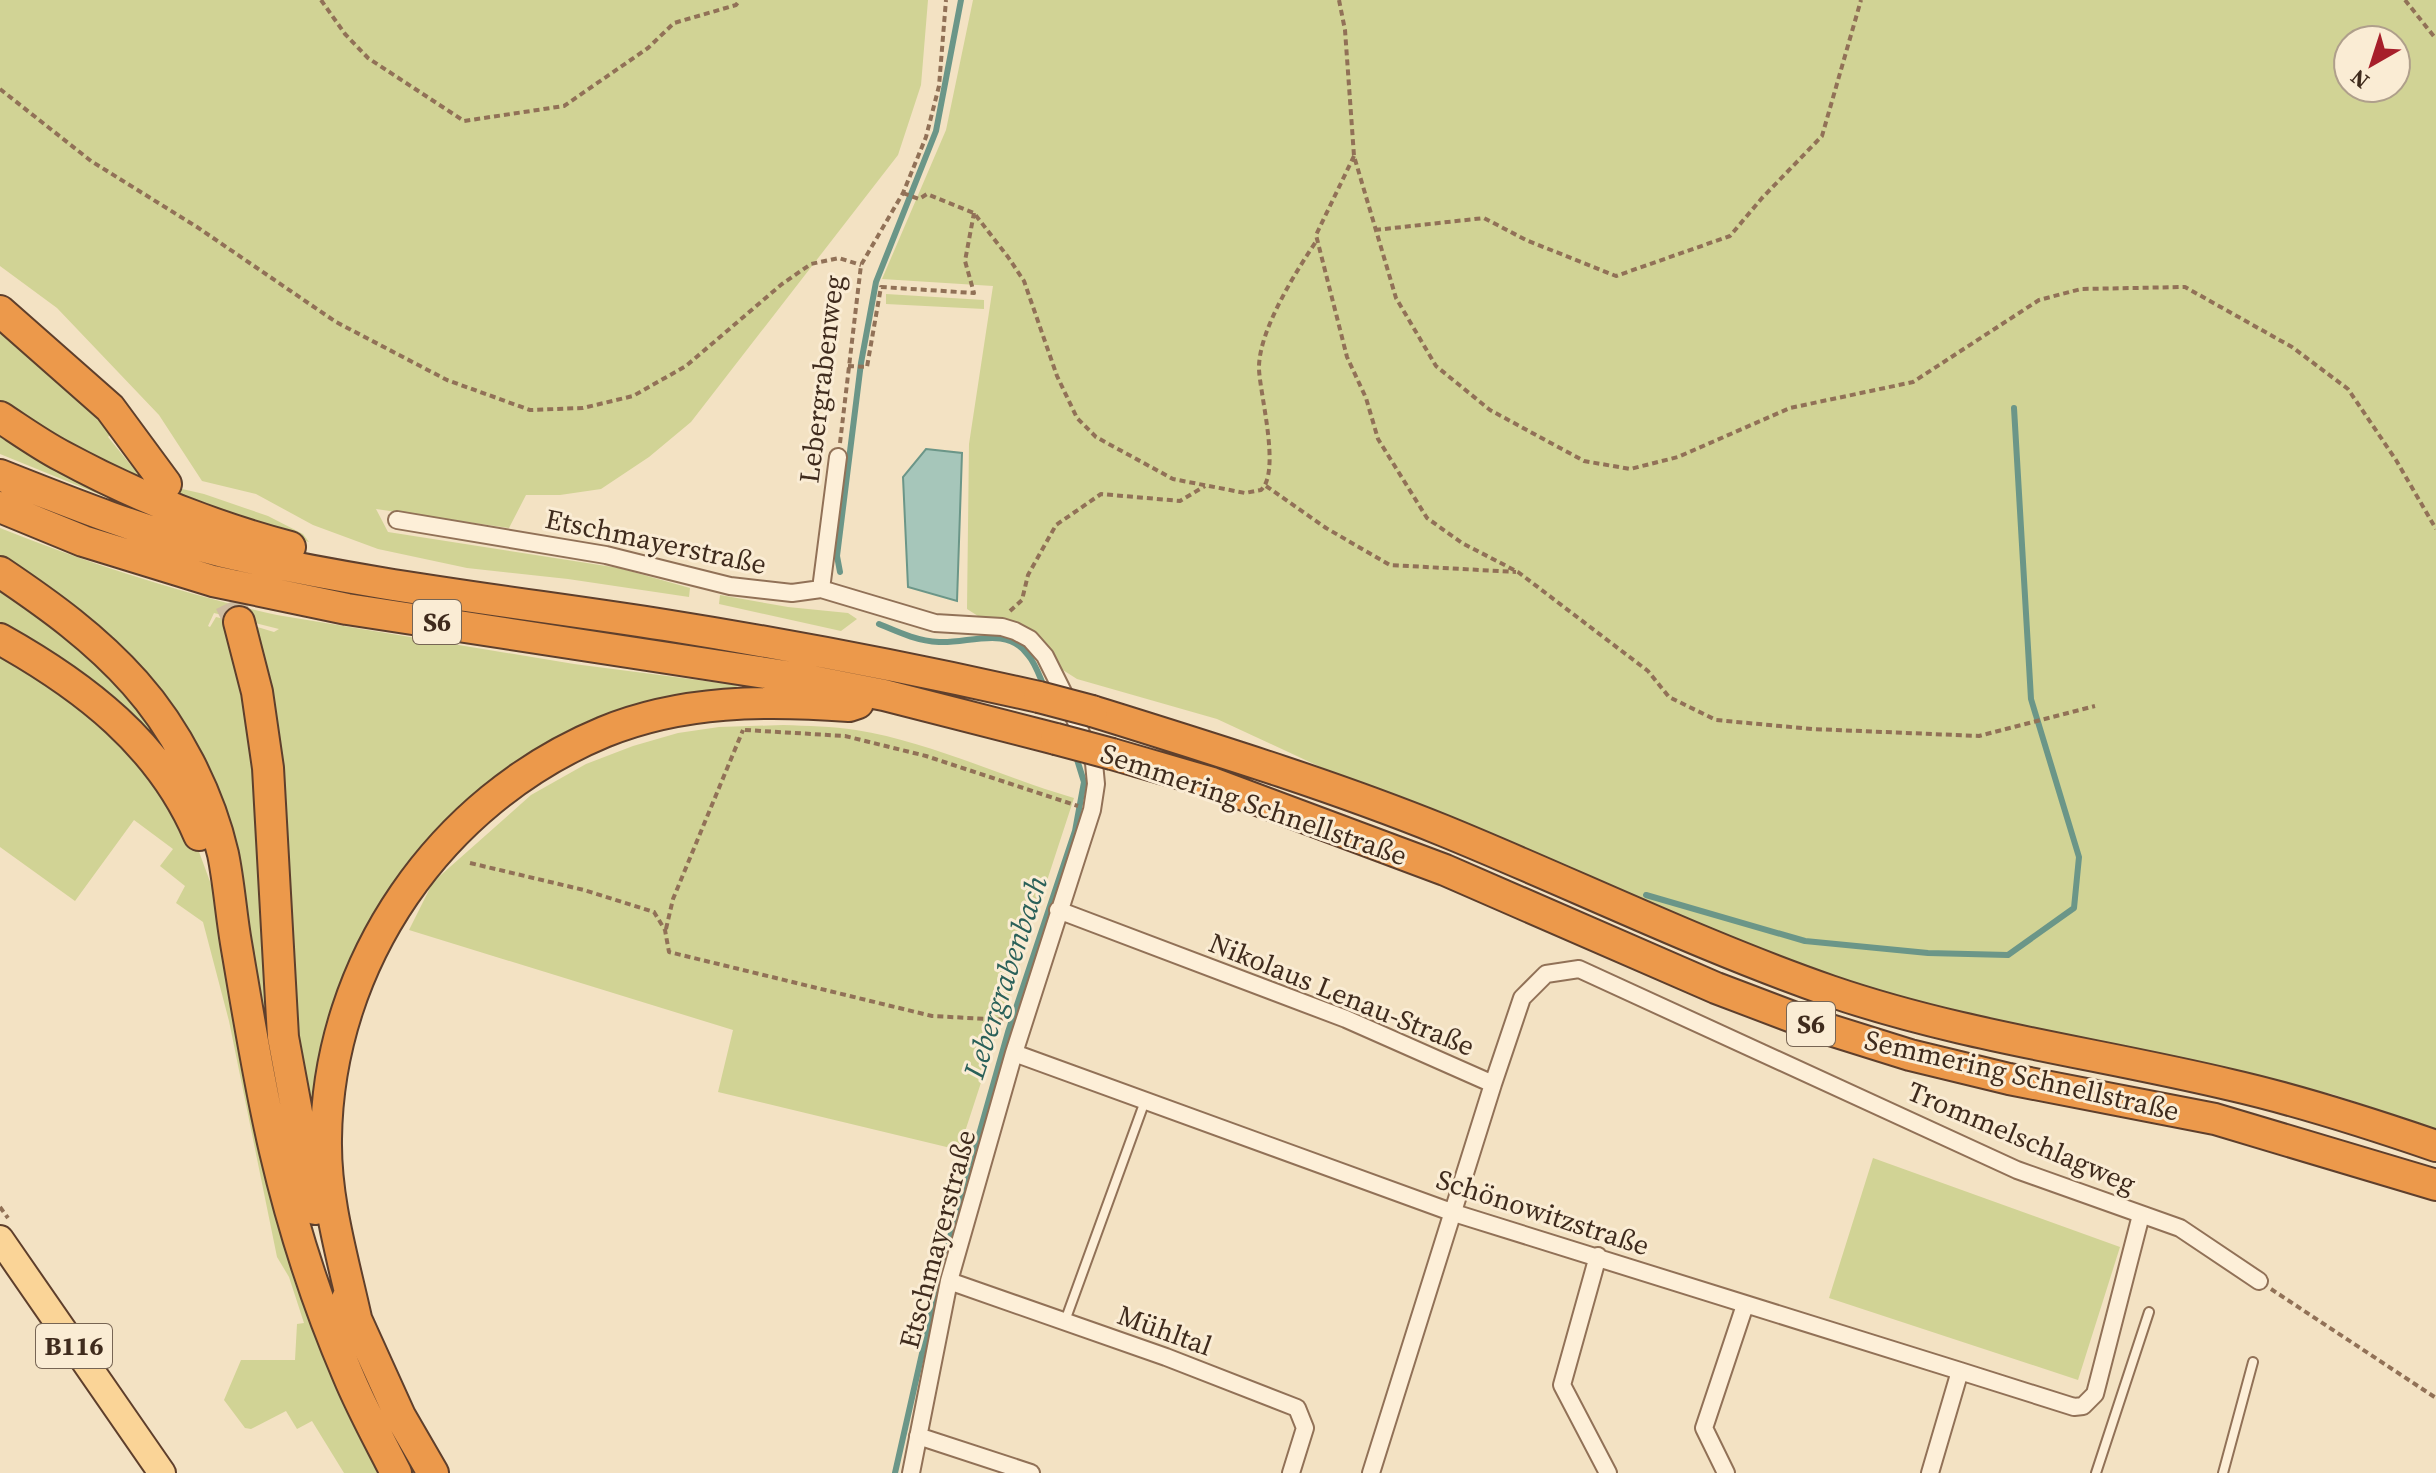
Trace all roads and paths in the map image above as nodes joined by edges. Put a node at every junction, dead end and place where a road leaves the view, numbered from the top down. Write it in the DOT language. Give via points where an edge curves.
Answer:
graph roads {
  1 [pos="321,0"];
  2 [pos="740,0"];
  3 [pos="946,0"];
  4 [pos="1339,0"];
  5 [pos="1861,0"];
  6 [pos="2405,0"];
  7 [pos="2436,39"];
  8 [pos="0,89"];
  9 [pos="1354,156"];
  10 [pos="903,193"];
  11 [pos="974,213"];
  12 [pos="1375,230"];
  13 [pos="1317,240"];
  14 [pos="861,265"];
  15 [pos="0,311"];
  16 [pos="848,366"];
  17 [pos="0,417"];
  18 [pos="838,457"];
  19 [pos="0,475"];
  20 [pos="166,484"];
  21 [pos="1205,486"];
  22 [pos="1266,486"];
  23 [pos="0,507"];
  24 [pos="397,520"];
  25 [pos="2436,529"];
  26 [pos="0,572"];
  27 [pos="1518,572"];
  28 [pos="343,577"];
  29 [pos="821,589"];
  30 [pos="239,622"];
  31 [pos="1002,627"];
  32 [pos="0,639"];
  33 [pos="884,695"];
  34 [pos="2095,706"];
  35 [pos="735,730"];
  36 [pos="743,730"];
  37 [pos="1070,803"];
  38 [pos="470,863"];
  39 [pos="1058,910"];
  40 [pos="233,926"];
  41 [pos="665,930"];
  42 [pos="1004,1020"];
  43 [pos="1014,1053"];
  44 [pos="1493,1084"];
  45 [pos="1145,1100"];
  46 [pos="2436,1146"];
  47 [pos="2436,1185"];
  48 [pos="1454,1213"];
  49 [pos="2141,1215"];
  50 [pos="0,1239"];
  51 [pos="1598,1256"];
  52 [pos="949,1281"];
  53 [pos="2259,1281"];
  54 [pos="1745,1305"];
  55 [pos="2149,1312"];
  56 [pos="356,1318"];
  57 [pos="1065,1322"];
  58 [pos="2253,1362"];
  59 [pos="1960,1371"];
  60 [pos="2436,1398"];
  61 [pos="918,1436"];
  62 [pos="162,1473"];
  63 [pos="396,1473"];
  64 [pos="433,1473"];
  65 [pos="911,1473"];
  66 [pos="1031,1473"];
  67 [pos="1291,1473"];
  68 [pos="1371,1473"];
  69 [pos="1608,1473"];
  70 [pos="1726,1473"];
  71 [pos="1930,1473"];
  72 [pos="2096,1473"];
  73 [pos="2223,1473"];
  1 -- 2 [label="path" via="368,58 464,121 564,106 648,48 674,23"];
  3 -- 10 [label="path, Lebergrabenweg" via="939,86"];
  4 -- 9 [label="path"];
  5 -- 12 [label="path" via="1822,136 1730,236 1616,276 1484,218"];
  6 -- 7 [label="path"];
  8 -- 14 [label="path" via="91,161 336,322 447,380 530,410 583,408 633,396 686,366 811,264 839,258"];
  9 -- 12 [label="path"];
  9 -- 13 [label="path"];
  10 -- 11 [label="path" via="919,199 927,194"];
  10 -- 14 [label="path, Lebergrabenweg"];
  11 -- 16 [label="path" via="965,261 974,293 881,287 867,367"];
  11 -- 21 [label="path" via="1024,281 1077,418 1117,451 1173,479"];
  12 -- 25 [label="path" via="1396,298 1436,366 1490,410 1584,461 1630,469 1678,457 1790,408 1913,382 2039,300 2081,289 2185,287 2292,347 2348,389"];
  13 -- 22 [label="path" via="1278,306 1258,365 1269,460"];
  13 -- 27 [label="path" via="1347,357 1378,439 1427,518"];
  14 -- 16 [label="path, Lebergrabenweg"];
  15 -- 20 [label="highway" via="110,408"];
  16 -- 18 [label="path, Lebergrabenweg"];
  17 -- 28 [label="highway" via="140,495 303,551"];
  18 -- 29 [label="street, Lebergrabenweg"];
  19 -- 28 [label="highway, Semmering Schnellstraße / S6" via="93,512 220,551"];
  21 -- 22 [label="path" via="1245,493"];
  21 -- 31 [label="path" via="1180,501 1101,494 1056,525 1028,575 1022,600"];
  22 -- 27 [label="path" via="1390,565"];
  23 -- 33 [label="highway, Semmering Schnellstraße / S6" via="83,541 213,581 347,609 706,662"];
  24 -- 29 [label="street, Etschmayerstraße" via="606,555 730,586 792,593"];
  26 -- 40 [label="highway" via="106,652 160,714 204,798 222,853"];
  27 -- 34 [label="path" via="1648,671 1669,697 1716,720 1979,736"];
  28 -- 46 [label="highway, Semmering Schnellstraße / S6, bridge" via="852,657 1092,711 1299,776 1443,830 1829,991 2013,1042 2232,1085"];
  29 -- 31 [label="street, Etschmayerstraße" via="935,623"];
  30 -- 56 [label="highway" via="257,692 268,768 283,1037 314,1207 334,1273"];
  31 -- 39 [label="street, Etschmayerstraße" via="1030,639 1045,656 1097,774 1092,810"];
  32 -- 40 [label="highway" via="95,700 164,771 188,810"];
  33 -- 47 [label="highway, Semmering Schnellstraße / S6, bridge" via="1212,783 1445,870 1811,1024 2009,1079 2215,1119"];
  33 -- 56 [label="highway" via="849,706 738,702 670,713 605,732 539,765 472,814 420,870 380,934 351,996 332,1065 326,1140 330,1204"];
  35 -- 36 [label="path"];
  36 -- 37 [label="path" via="845,736"];
  36 -- 41 [label="path"];
  38 -- 41 [label="path" via="654,912"];
  39 -- 43 [label="street, Etschmayerstraße"];
  39 -- 44 [label="street, Nikolaus Lenau-Straße" via="1346,1019"];
  40 -- 63 [label="highway" via="271,1134 295,1230 349,1378"];
  41 -- 42 [label="path" via="669,952 932,1016"];
  43 -- 45 [label="street, Schönowitzstraße"];
  43 -- 52 [label="street, Etschmayerstraße"];
  44 -- 48 [label="street, Nikolaus Lenau-Straße"];
  44 -- 49 [label="street, Trommelschlagweg" via="1522,998 1546,974 1579,969 2017,1170"];
  45 -- 48 [label="street, Schönowitzstraße"];
  45 -- 57 [label="lane"];
  48 -- 51 [label="street, Schönowitzstraße"];
  48 -- 68 [label="street, Nikolaus Lenau-Straße"];
  49 -- 53 [label="street, Trommelschlagweg" via="2180,1228"];
  49 -- 59 [label="street, Schönowitzstraße" via="2090,1401 2074,1407"];
  50 -- 62 [label="main road, B116"];
  51 -- 54 [label="street, Schönowitzstraße"];
  51 -- 69 [label="street" via="1562,1385"];
  52 -- 57 [label="street, Mühltal"];
  52 -- 61 [label="street, Etschmayerstraße"];
  53 -- 60 [label="path"];
  54 -- 59 [label="street, Schönowitzstraße"];
  54 -- 70 [label="street" via="1704,1428"];
  55 -- 72 [label="lane"];
  56 -- 64 [label="highway" via="400,1416"];
  57 -- 67 [label="street, Mühltal" via="1297,1408 1305,1428"];
  58 -- 73 [label="lane"];
  59 -- 71 [label="street"];
  61 -- 65 [label="street, Etschmayerstraße"];
  61 -- 66 [label="street"];
}
